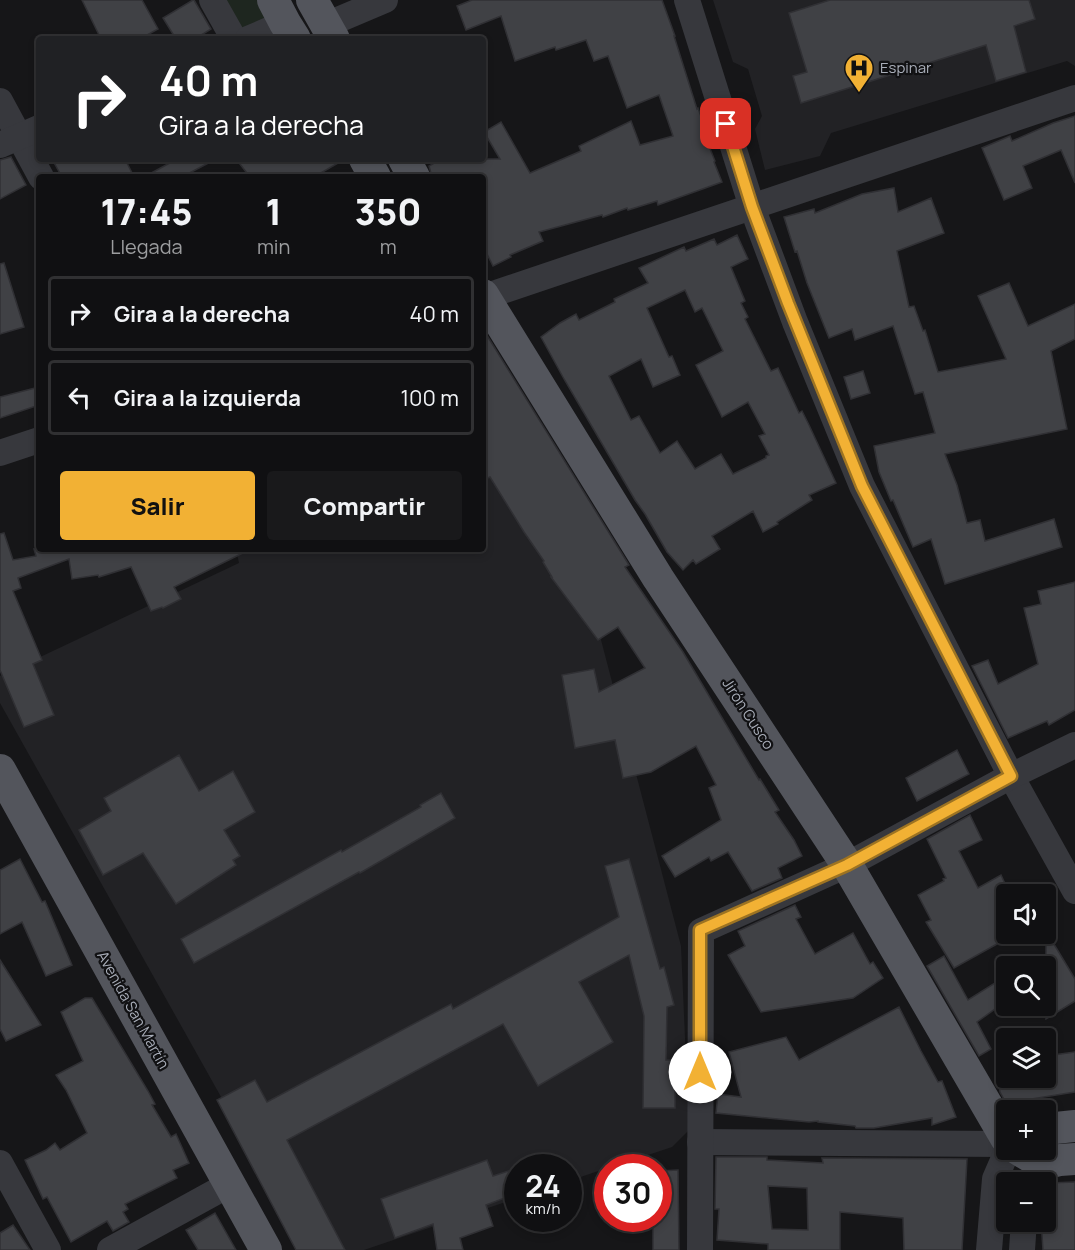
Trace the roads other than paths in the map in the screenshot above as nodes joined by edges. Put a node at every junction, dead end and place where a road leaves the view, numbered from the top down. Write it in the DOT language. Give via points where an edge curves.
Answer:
graph roads {
  1 [pos="212,0"];
  2 [pos="385,0"];
  3 [pos="687,0"];
  4 [pos="304,24"];
  5 [pos="232,36"];
  6 [pos="259,36"];
  7 [pos="1075,99"];
  8 [pos="0,101"];
  9 [pos="20,137"];
  10 [pos="39,174"];
  11 [pos="752,207"];
  12 [pos="486,295"];
  13 [pos="486,301"];
  14 [pos="36,441"];
  15 [pos="0,453"];
  16 [pos="1075,745"];
  17 [pos="0,770"];
  18 [pos="1011,776"];
  19 [pos="847,865"];
  20 [pos="1075,891"];
  21 [pos="996,1121"];
  22 [pos="1075,1126"];
  23 [pos="1056,1128"];
  24 [pos="700,1142"];
  25 [pos="996,1144"];
  26 [pos="1075,1159"];
  27 [pos="1003,1160"];
  28 [pos="0,1163"];
  29 [pos="1030,1165"];
  30 [pos="230,1184"];
  31 [pos="1023,1232"];
  32 [pos="48,1250"];
  33 [pos="110,1250"];
  34 [pos="266,1250"];
  35 [pos="700,1250"];
  36 [pos="989,1250"];
  37 [pos="1022,1250"];
  1 -- 5 [label="street"];
  2 -- 4 [label="street"];
  3 -- 11 [label="street"];
  4 -- 6 [label="street"];
  7 -- 11 [label="street"];
  8 -- 9 [label="street"];
  9 -- 10 [label="street"];
  11 -- 12 [label="street"];
  11 -- 18 [label="street" via="862,486"];
  13 -- 19 [label="main road, Jirón Cusco" via="658,578"];
  14 -- 15 [label="street"];
  16 -- 18 [label="street"];
  17 -- 30 [label="main road, Avenida San Martín"];
  18 -- 19 [label="street"];
  18 -- 20 [label="street"];
  19 -- 21 [label="main road, Jirón Cusco"];
  19 -- 24 [label="street" via="700,930"];
  22 -- 23 [label="main road"];
  24 -- 25 [label="street"];
  24 -- 35 [label="street"];
  26 -- 29 [label="main road"];
  27 -- 36 [label="street" via="995,1179"];
  28 -- 32 [label="street"];
  30 -- 33 [label="street"];
  30 -- 34 [label="main road, Avenida San Martín"];
  31 -- 37 [label="street"];
}
